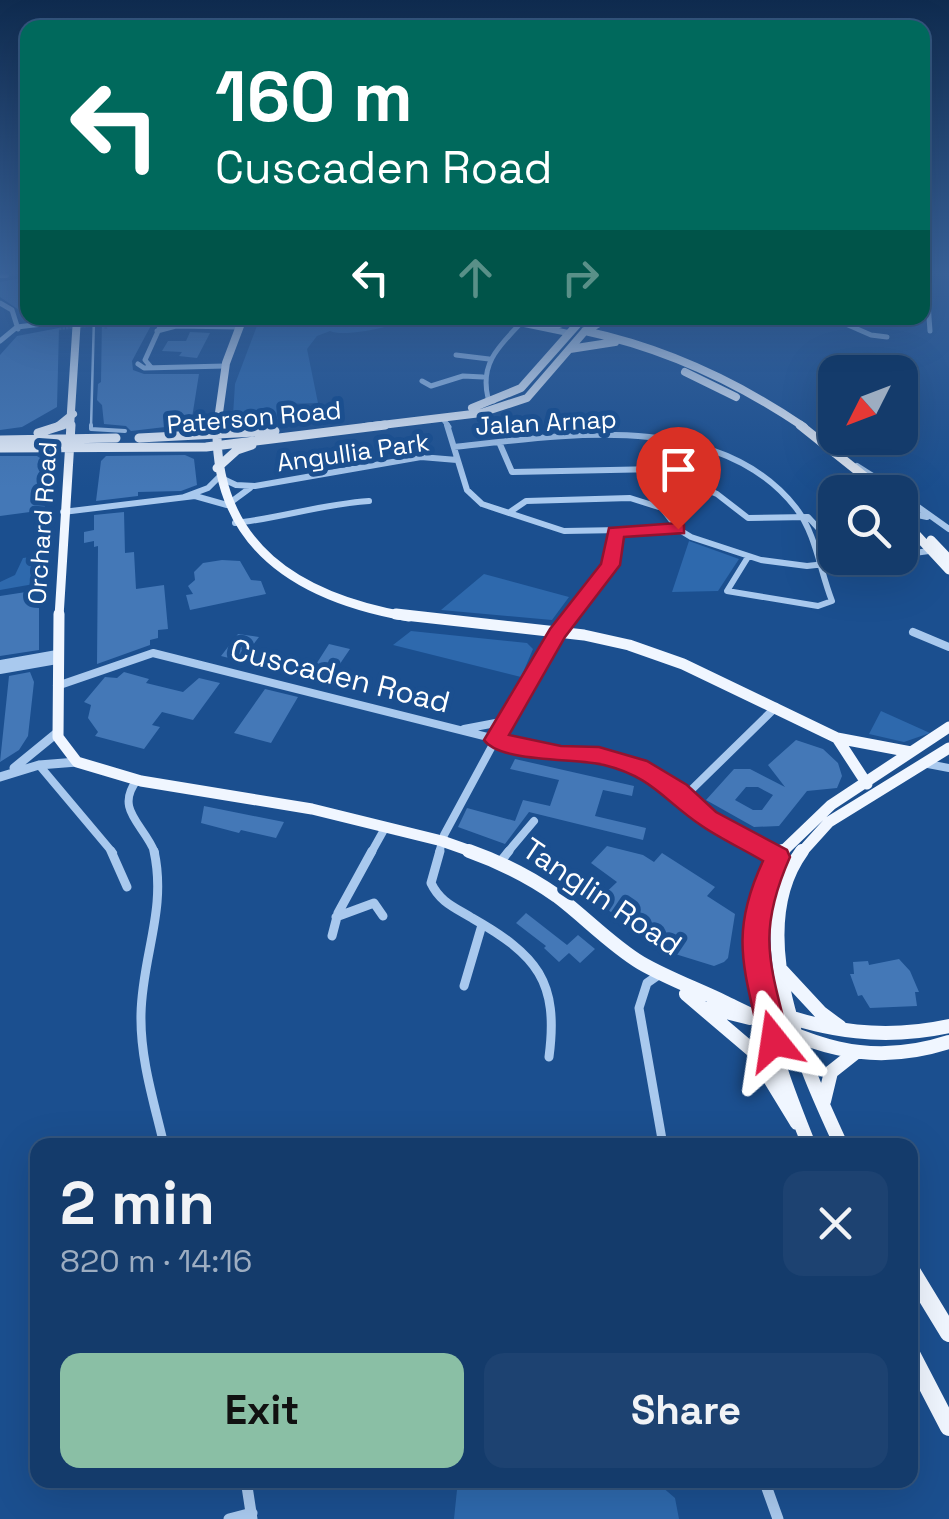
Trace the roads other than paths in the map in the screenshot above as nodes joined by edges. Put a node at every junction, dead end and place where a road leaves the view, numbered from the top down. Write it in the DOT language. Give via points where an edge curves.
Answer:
graph roads {
  1 [pos="76,346"];
  2 [pos="93,346"];
  3 [pos="152,346"];
  4 [pos="231,346"];
  5 [pos="501,346"];
  6 [pos="558,346"];
  7 [pos="573,346"];
  8 [pos="590,346"];
  9 [pos="636,346"];
  10 [pos="570,350"];
  11 [pos="456,355"];
  12 [pos="489,359"];
  13 [pos="225,364"];
  14 [pos="483,376"];
  15 [pos="422,381"];
  16 [pos="747,398"];
  17 [pos="488,401"];
  18 [pos="218,403"];
  19 [pos="72,414"];
  20 [pos="441,417"];
  21 [pos="124,431"];
  22 [pos="281,434"];
  23 [pos="13,438"];
  24 [pos="0,440"];
  25 [pos="217,440"];
  26 [pos="69,442"];
  27 [pos="499,442"];
  28 [pos="454,447"];
  29 [pos="0,448"];
  30 [pos="458,460"];
  31 [pos="849,461"];
  32 [pos="218,473"];
  33 [pos="860,475"];
  34 [pos="864,475"];
  35 [pos="871,475"];
  36 [pos="255,486"];
  37 [pos="184,496"];
  38 [pos="369,501"];
  39 [pos="226,506"];
  40 [pos="918,507"];
  41 [pos="64,512"];
  42 [pos="510,512"];
  43 [pos="918,516"];
  44 [pos="802,517"];
  45 [pos="936,520"];
  46 [pos="236,523"];
  47 [pos="818,526"];
  48 [pos="678,529"];
  49 [pos="949,529"];
  50 [pos="918,530"];
  51 [pos="615,532"];
  52 [pos="935,550"];
  53 [pos="918,552"];
  54 [pos="748,557"];
  55 [pos="949,558"];
  56 [pos="818,561"];
  57 [pos="818,566"];
  58 [pos="949,570"];
  59 [pos="823,575"];
  60 [pos="912,632"];
  61 [pos="557,634"];
  62 [pos="949,647"];
  63 [pos="57,657"];
  64 [pos="0,667"];
  65 [pos="57,684"];
  66 [pos="776,707"];
  67 [pos="506,721"];
  68 [pos="949,727"];
  69 [pos="459,730"];
  70 [pos="58,732"];
  71 [pos="837,738"];
  72 [pos="495,740"];
  73 [pos="912,752"];
  74 [pos="948,757"];
  75 [pos="77,762"];
  76 [pos="39,765"];
  77 [pos="4,775"];
  78 [pos="137,780"];
  79 [pos="864,782"];
  80 [pos="878,793"];
  81 [pos="684,797"];
  82 [pos="534,821"];
  83 [pos="385,828"];
  84 [pos="442,842"];
  85 [pos="778,857"];
  86 [pos="500,862"];
  87 [pos="127,888"];
  88 [pos="383,916"];
  89 [pos="336,917"];
  90 [pos="482,925"];
  91 [pos="332,936"];
  92 [pos="640,962"];
  93 [pos="782,971"];
  94 [pos="657,976"];
  95 [pos="464,986"];
  96 [pos="686,994"];
  97 [pos="764,1018"];
  98 [pos="792,1020"];
  99 [pos="949,1026"];
  100 [pos="795,1036"];
  101 [pos="868,1036"];
  102 [pos="949,1042"];
  103 [pos="855,1053"];
  104 [pos="549,1058"];
  105 [pos="824,1110"];
  106 [pos="162,1138"];
  107 [pos="662,1138"];
  108 [pos="806,1138"];
  109 [pos="807,1138"];
  110 [pos="838,1138"];
  111 [pos="918,1281"];
  112 [pos="949,1333"];
  113 [pos="918,1367"];
  114 [pos="949,1427"];
  115 [pos="247,1488"];
  116 [pos="767,1488"];
  117 [pos="252,1516"];
  118 [pos="228,1519"];
  119 [pos="778,1519"];
  1 -- 19 [label="main road, Orchard Road"];
  2 -- 21 [label="street" via="91,429"];
  3 -- 13 [label="street" via="147,363"];
  4 -- 13 [label="main road"];
  5 -- 12 [label="street"];
  6 -- 17 [label="main road" via="531,379"];
  7 -- 10 [label="main road"];
  8 -- 10 [label="main road"];
  9 -- 16 [label="main road"];
  10 -- 20 [label="main road" via="526,398"];
  11 -- 12 [label="street"];
  12 -- 14 [label="street"];
  13 -- 18 [label="main road"];
  14 -- 15 [label="street" via="432,386"];
  14 -- 17 [label="street"];
  16 -- 31 [label="main road"];
  16 -- 33 [label="main road"];
  17 -- 20 [label="main road"];
  18 -- 22 [label="main road" via="232,425"];
  18 -- 25 [label="main road"];
  19 -- 23 [label="main road" via="56,428"];
  19 -- 26 [label="main road, Orchard Road"];
  20 -- 22 [label="main road, Paterson Road"];
  20 -- 28 [label="street"];
  22 -- 25 [label="main road, Paterson Road"];
  22 -- 32 [label="main road" via="238,450"];
  23 -- 24 [label="main road"];
  23 -- 26 [label="main road"];
  25 -- 26 [label="main road, Paterson Road"];
  25 -- 32 [label="main road"];
  26 -- 29 [label="main road"];
  26 -- 41 [label="main road, Orchard Road"];
  27 -- 28 [label="street, Jalan Arnap"];
  27 -- 44 [label="street, Jalan Arnap" via="648,438 697,444 770,482"];
  27 -- 44 [label="street" via="514,472 659,469 717,494 743,516"];
  28 -- 30 [label="street"];
  30 -- 36 [label="street, Angullia Park" via="421,457"];
  30 -- 42 [label="street" via="475,500"];
  31 -- 34 [label="main road"];
  31 -- 35 [label="street"];
  32 -- 36 [label="street, Angullia Park" via="236,485"];
  32 -- 37 [label="street" via="208,488"];
  32 -- 39 [label="main road"];
  36 -- 39 [label="street, Angullia Park"];
  37 -- 39 [label="street"];
  37 -- 41 [label="street"];
  38 -- 46 [label="street"];
  39 -- 46 [label="main road"];
  40 -- 45 [label="street"];
  41 -- 63 [label="main road, Orchard Road"];
  42 -- 48 [label="street" via="526,501 630,498 662,508"];
  42 -- 51 [label="street" via="564,531"];
  43 -- 45 [label="street"];
  44 -- 47 [label="street"];
  44 -- 56 [label="street, Jalan Arnap"];
  45 -- 49 [label="street"];
  46 -- 61 [label="main road" via="292,574 353,605 416,620"];
  48 -- 51 [label="street"];
  48 -- 54 [label="street"];
  50 -- 52 [label="main road"];
  51 -- 61 [label="street" via="610,565"];
  52 -- 53 [label="street"];
  52 -- 55 [label="main road"];
  52 -- 58 [label="main road"];
  54 -- 57 [label="street"];
  54 -- 59 [label="street, Jalan Arnap" via="727,591 826,606 832,601"];
  60 -- 62 [label="street"];
  61 -- 66 [label="main road" via="647,650"];
  61 -- 67 [label="street"];
  63 -- 64 [label="street"];
  63 -- 65 [label="main road, Orchard Road"];
  65 -- 69 [label="street, Cuscaden Road" via="153,653"];
  65 -- 70 [label="main road, Orchard Road"];
  66 -- 71 [label="main road"];
  66 -- 81 [label="street"];
  67 -- 69 [label="street"];
  67 -- 72 [label="street"];
  68 -- 73 [label="main road"];
  69 -- 72 [label="street, Cuscaden Road"];
  70 -- 75 [label="main road"];
  70 -- 77 [label="street"];
  71 -- 73 [label="main road"];
  71 -- 79 [label="main road"];
  72 -- 81 [label="street, Cuscaden Road" via="616,759"];
  72 -- 84 [label="street"];
  73 -- 79 [label="main road"];
  74 -- 80 [label="main road"];
  75 -- 76 [label="street"];
  75 -- 78 [label="main road, Tanglin Road"];
  76 -- 77 [label="street"];
  76 -- 87 [label="street" via="110,849"];
  78 -- 83 [label="main road, Tanglin Road"];
  78 -- 106 [label="street" via="126,803 154,848 161,882 140,1012"];
  79 -- 80 [label="main road"];
  79 -- 85 [label="main road" via="808,824"];
  80 -- 93 [label="main road" via="816,832 792,862 780,908"];
  81 -- 85 [label="street, Cuscaden Road"];
  82 -- 86 [label="street"];
  83 -- 84 [label="main road, Tanglin Road"];
  83 -- 89 [label="street"];
  84 -- 86 [label="main road, Tanglin Road"];
  84 -- 90 [label="street" via="431,891"];
  85 -- 97 [label="main road" via="759,898 756,923"];
  86 -- 92 [label="main road, Tanglin Road" via="554,894"];
  88 -- 89 [label="street" via="374,903"];
  89 -- 91 [label="street"];
  90 -- 95 [label="street"];
  90 -- 104 [label="street" via="530,955 544,974 555,1013"];
  92 -- 94 [label="main road"];
  92 -- 97 [label="main road, Tanglin Road"];
  93 -- 98 [label="main road"];
  93 -- 101 [label="main road" via="821,1014"];
  94 -- 96 [label="main road"];
  94 -- 107 [label="street" via="647,983 639,1008"];
  96 -- 97 [label="main road" via="721,1013"];
  96 -- 108 [label="main road" via="754,1052"];
  97 -- 98 [label="main road, Tanglin Road"];
  97 -- 100 [label="main road, Tanglin Road"];
  97 -- 109 [label="main road"];
  98 -- 100 [label="main road"];
  98 -- 101 [label="main road, Tanglin Road"];
  99 -- 101 [label="main road, Tanglin Road"];
  100 -- 103 [label="main road, Tanglin Road"];
  100 -- 105 [label="main road"];
  102 -- 103 [label="main road, Tanglin Road" via="912,1054"];
  103 -- 105 [label="main road" via="830,1070"];
  105 -- 110 [label="main road"];
  111 -- 112 [label="main road"];
  113 -- 114 [label="main road"];
  115 -- 117 [label="street"];
  116 -- 119 [label="street"];
  117 -- 118 [label="street"];
}
